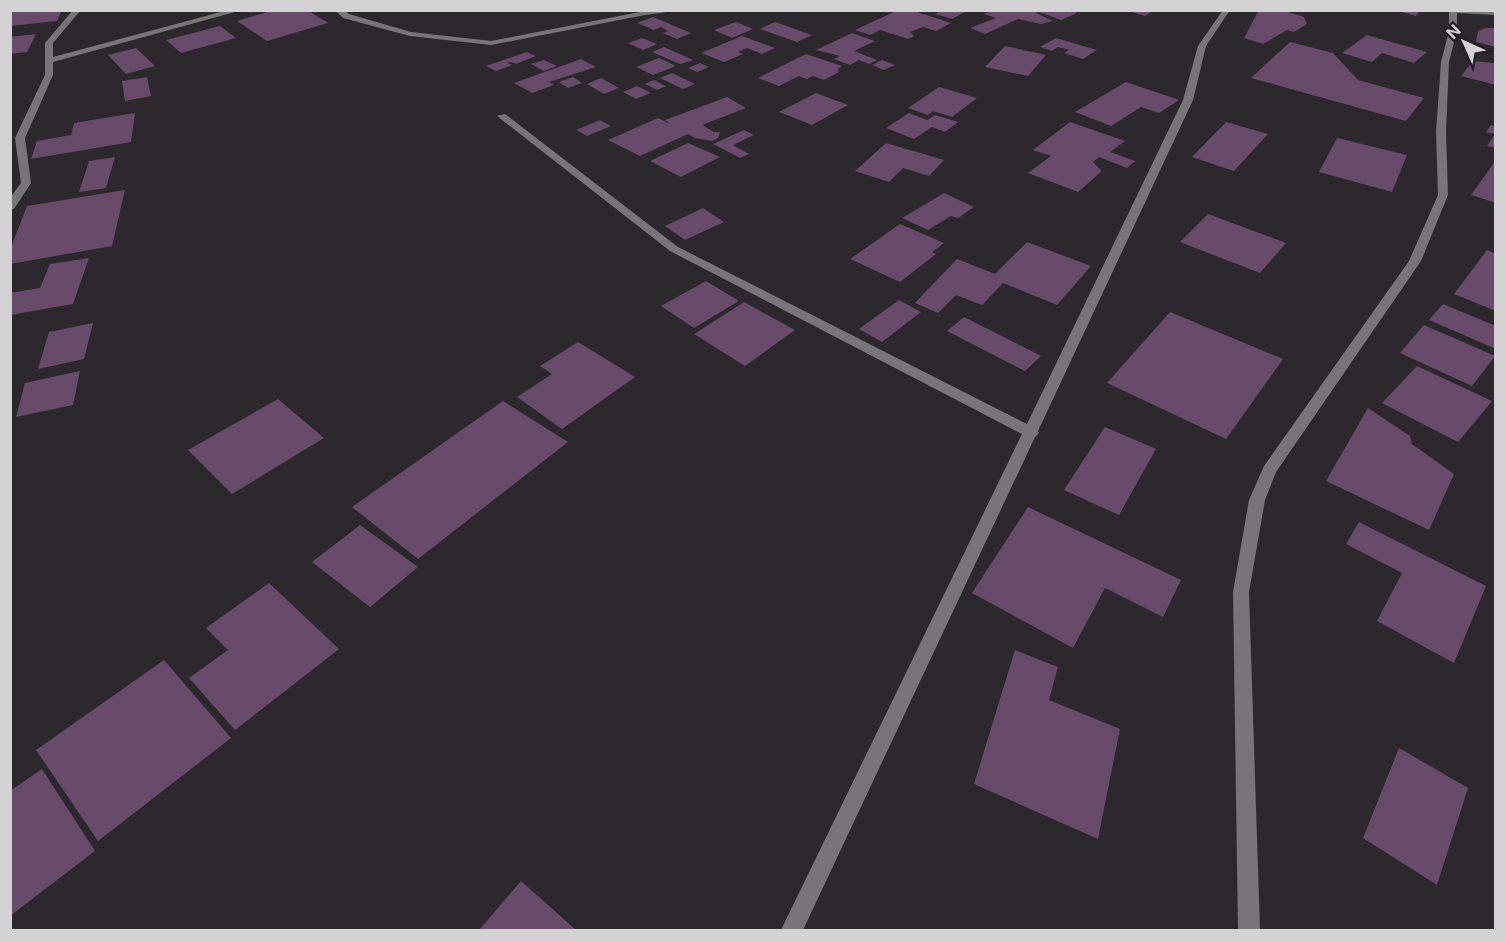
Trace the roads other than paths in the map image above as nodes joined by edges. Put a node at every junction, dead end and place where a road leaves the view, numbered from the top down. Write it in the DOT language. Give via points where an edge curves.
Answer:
graph roads {
  1 [pos="78,10"];
  2 [pos="239,10"];
  3 [pos="338,10"];
  4 [pos="679,10"];
  5 [pos="1227,10"];
  6 [pos="1453,11"];
  7 [pos="1496,13"];
  8 [pos="49,61"];
  9 [pos="502,116"];
  10 [pos="10,207"];
  11 [pos="1032,433"];
  12 [pos="792,930"];
  13 [pos="1249,930"];
  1 -- 8 [label="street" via="49,43"];
  2 -- 8 [label="street"];
  3 -- 4 [label="street" via="346,16 410,34 491,43"];
  5 -- 11 [label="street" via="1202,46 1188,100"];
  6 -- 7 [label="street"];
  6 -- 13 [label="street" via="1441,132 1443,195 1415,261 1269,470 1257,500 1241,592"];
  8 -- 10 [label="street" via="49,75 20,138 26,183"];
  9 -- 11 [label="street" via="674,249"];
  11 -- 12 [label="street" via="924,649"];
}
